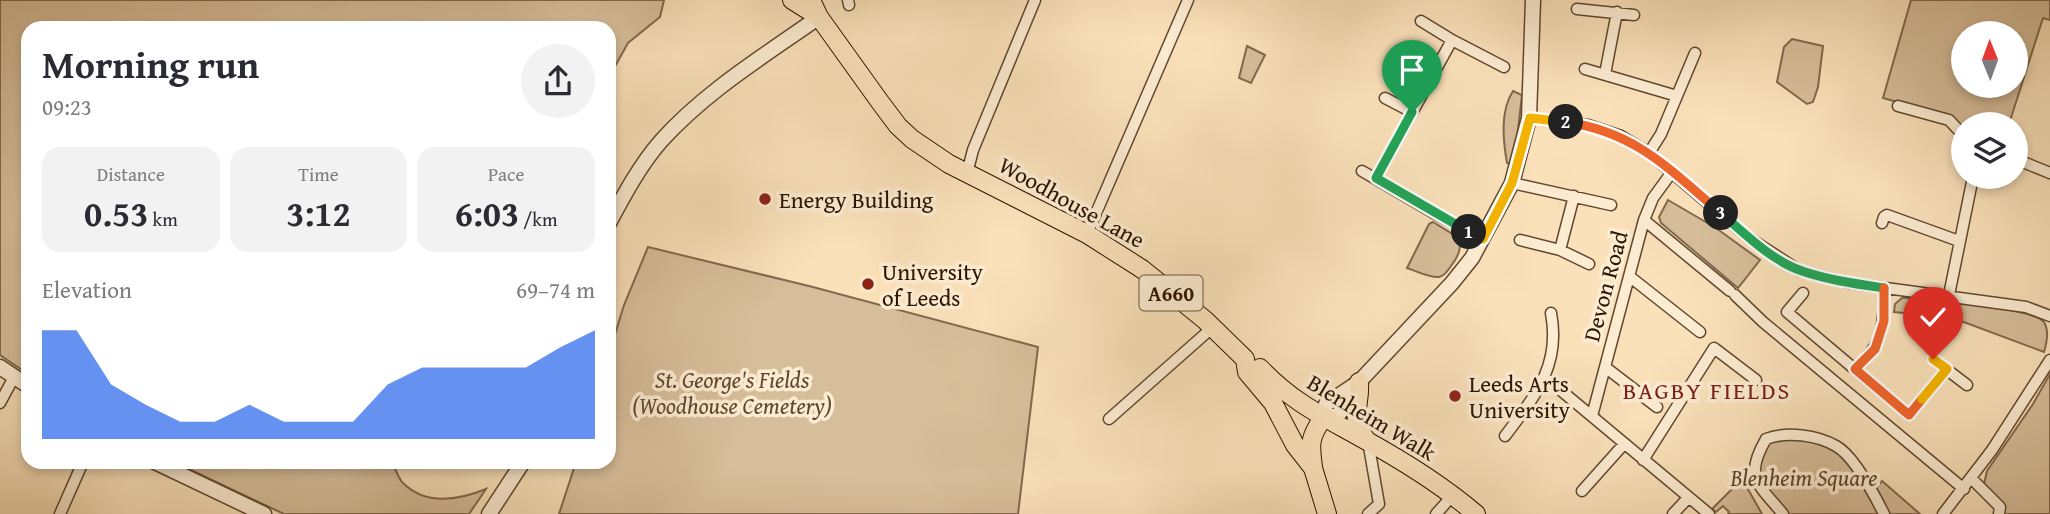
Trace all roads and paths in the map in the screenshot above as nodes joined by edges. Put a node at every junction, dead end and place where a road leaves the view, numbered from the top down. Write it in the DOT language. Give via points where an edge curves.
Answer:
graph roads {
  1 [pos="792,0"];
  2 [pos="811,0"];
  3 [pos="1035,0"];
  4 [pos="1188,0"];
  5 [pos="1534,0"];
  6 [pos="1577,9"];
  7 [pos="1618,12"];
  8 [pos="1634,15"];
  9 [pos="819,17"];
  10 [pos="1421,21"];
  11 [pos="1452,40"];
  12 [pos="1695,53"];
  13 [pos="1504,67"];
  14 [pos="1585,69"];
  15 [pos="1605,74"];
  16 [pos="1677,96"];
  17 [pos="1385,98"];
  18 [pos="1898,106"];
  19 [pos="1412,112"];
  20 [pos="1530,118"];
  21 [pos="1951,122"];
  22 [pos="1649,153"];
  23 [pos="2028,164"];
  24 [pos="1362,171"];
  25 [pos="1672,172"];
  26 [pos="967,173"];
  27 [pos="2050,173"];
  28 [pos="1376,178"];
  29 [pos="1512,183"];
  30 [pos="1972,189"];
  31 [pos="1574,196"];
  32 [pos="1611,205"];
  33 [pos="616,211"];
  34 [pos="1644,220"];
  35 [pos="1882,223"];
  36 [pos="1087,234"];
  37 [pos="1483,239"];
  38 [pos="1520,240"];
  39 [pos="1959,241"];
  40 [pos="1560,250"];
  41 [pos="1589,264"];
  42 [pos="1629,276"];
  43 [pos="1885,288"];
  44 [pos="1803,293"];
  45 [pos="1949,295"];
  46 [pos="1551,313"];
  47 [pos="2050,316"];
  48 [pos="1213,327"];
  49 [pos="1700,332"];
  50 [pos="1245,359"];
  51 [pos="1933,359"];
  52 [pos="2050,360"];
  53 [pos="0,367"];
  54 [pos="1605,367"];
  55 [pos="1855,369"];
  56 [pos="1947,369"];
  57 [pos="14,377"];
  58 [pos="1546,378"];
  59 [pos="1756,380"];
  60 [pos="21,382"];
  61 [pos="1359,382"];
  62 [pos="1967,385"];
  63 [pos="0,403"];
  64 [pos="1657,407"];
  65 [pos="1592,416"];
  66 [pos="1323,418"];
  67 [pos="1109,419"];
  68 [pos="1283,419"];
  69 [pos="1505,436"];
  70 [pos="1368,441"];
  71 [pos="1624,444"];
  72 [pos="1643,460"];
  73 [pos="1313,468"];
  74 [pos="80,469"];
  75 [pos="170,469"];
  76 [pos="518,469"];
  77 [pos="1971,478"];
  78 [pos="1964,489"];
  79 [pos="1582,492"];
  80 [pos="1453,495"];
  81 [pos="1688,498"];
  82 [pos="60,514"];
  83 [pos="264,514"];
  84 [pos="489,514"];
  85 [pos="1327,514"];
  86 [pos="1368,514"];
  87 [pos="1436,514"];
  88 [pos="1476,514"];
  89 [pos="1673,514"];
  90 [pos="1709,514"];
  91 [pos="1783,514"];
  92 [pos="1884,514"];
  93 [pos="1943,514"];
  94 [pos="1999,514"];
  1 -- 9 [label="highway, Woodhouse Lane / A660"];
  2 -- 9 [label="highway, Woodhouse Lane / A660"];
  3 -- 26 [label="street"];
  4 -- 36 [label="street"];
  5 -- 20 [label="street"];
  6 -- 7 [label="street"];
  7 -- 8 [label="street"];
  7 -- 15 [label="street"];
  9 -- 26 [label="highway, Woodhouse Lane / A660" via="898,126 927,150"];
  9 -- 33 [label="street" via="696,106 661,142"];
  10 -- 11 [label="street"];
  11 -- 13 [label="street"];
  11 -- 19 [label="street"];
  12 -- 16 [label="street"];
  14 -- 15 [label="street"];
  15 -- 16 [label="street"];
  16 -- 22 [label="street"];
  17 -- 19 [label="street"];
  18 -- 21 [label="street"];
  19 -- 28 [label="street"];
  20 -- 22 [label="street" via="1588,125 1621,136"];
  20 -- 29 [label="street"];
  22 -- 25 [label="street"];
  23 -- 27 [label="street"];
  24 -- 28 [label="street"];
  25 -- 34 [label="street, Devon Road"];
  25 -- 43 [label="street" via="1749,237 1800,271"];
  26 -- 36 [label="highway, Woodhouse Lane / A660"];
  28 -- 37 [label="street"];
  29 -- 31 [label="street"];
  29 -- 37 [label="street"];
  30 -- 39 [label="street"];
  31 -- 32 [label="street"];
  31 -- 40 [label="street"];
  34 -- 42 [label="street, Devon Road"];
  34 -- 78 [label="street"];
  35 -- 39 [label="street" via="1888,215"];
  36 -- 48 [label="highway, Woodhouse Lane / A660" via="1142,269"];
  37 -- 61 [label="street" via="1452,283"];
  38 -- 40 [label="street"];
  39 -- 45 [label="street"];
  40 -- 41 [label="street"];
  42 -- 49 [label="street"];
  42 -- 54 [label="street, Devon Road"];
  43 -- 45 [label="street"];
  43 -- 55 [label="street" via="1884,321 1875,349"];
  44 -- 55 [label="street" via="1787,312"];
  45 -- 47 [label="street" via="2026,307"];
  46 -- 58 [label="street" via="1555,332"];
  48 -- 50 [label="highway, Woodhouse Lane / A660"];
  48 -- 67 [label="street"];
  50 -- 66 [label="highway, Blenheim Walk / A660" via="1280,390"];
  50 -- 68 [label="highway, Woodhouse Lane / A660" via="1247,372"];
  51 -- 56 [label="street"];
  52 -- 77 [label="street"];
  53 -- 57 [label="street"];
  54 -- 64 [label="street"];
  54 -- 65 [label="street, Devon Road"];
  55 -- 56 [label="street" via="1909,415"];
  56 -- 62 [label="street"];
  57 -- 60 [label="street"];
  57 -- 63 [label="street"];
  58 -- 65 [label="street"];
  58 -- 69 [label="street"];
  59 -- 72 [label="street" via="1714,348"];
  61 -- 66 [label="street" via="1326,404"];
  61 -- 70 [label="highway" via="1355,419"];
  65 -- 71 [label="street"];
  66 -- 68 [label="highway" via="1308,427"];
  66 -- 70 [label="highway, Blenheim Walk / A660"];
  66 -- 73 [label="highway, A660" via="1310,444"];
  68 -- 73 [label="highway, Woodhouse Lane / A660"];
  70 -- 80 [label="highway, Blenheim Walk / A660"];
  70 -- 86 [label="street" via="1379,504"];
  71 -- 72 [label="street"];
  71 -- 79 [label="street"];
  72 -- 81 [label="street"];
  73 -- 85 [label="highway, Woodhouse Lane / A660"];
  74 -- 82 [label="street"];
  75 -- 83 [label="street"];
  76 -- 84 [label="street"];
  77 -- 78 [label="street"];
  77 -- 94 [label="street" via="2000,508"];
  78 -- 93 [label="street"];
  80 -- 87 [label="street"];
  80 -- 88 [label="highway, Blenheim Walk / A660"];
  81 -- 89 [label="street"];
  81 -- 90 [label="street"];
  91 -- 92 [label="street" via="1754,475 1766,439 1780,434 1805,436 1838,447 1865,480"];
}
